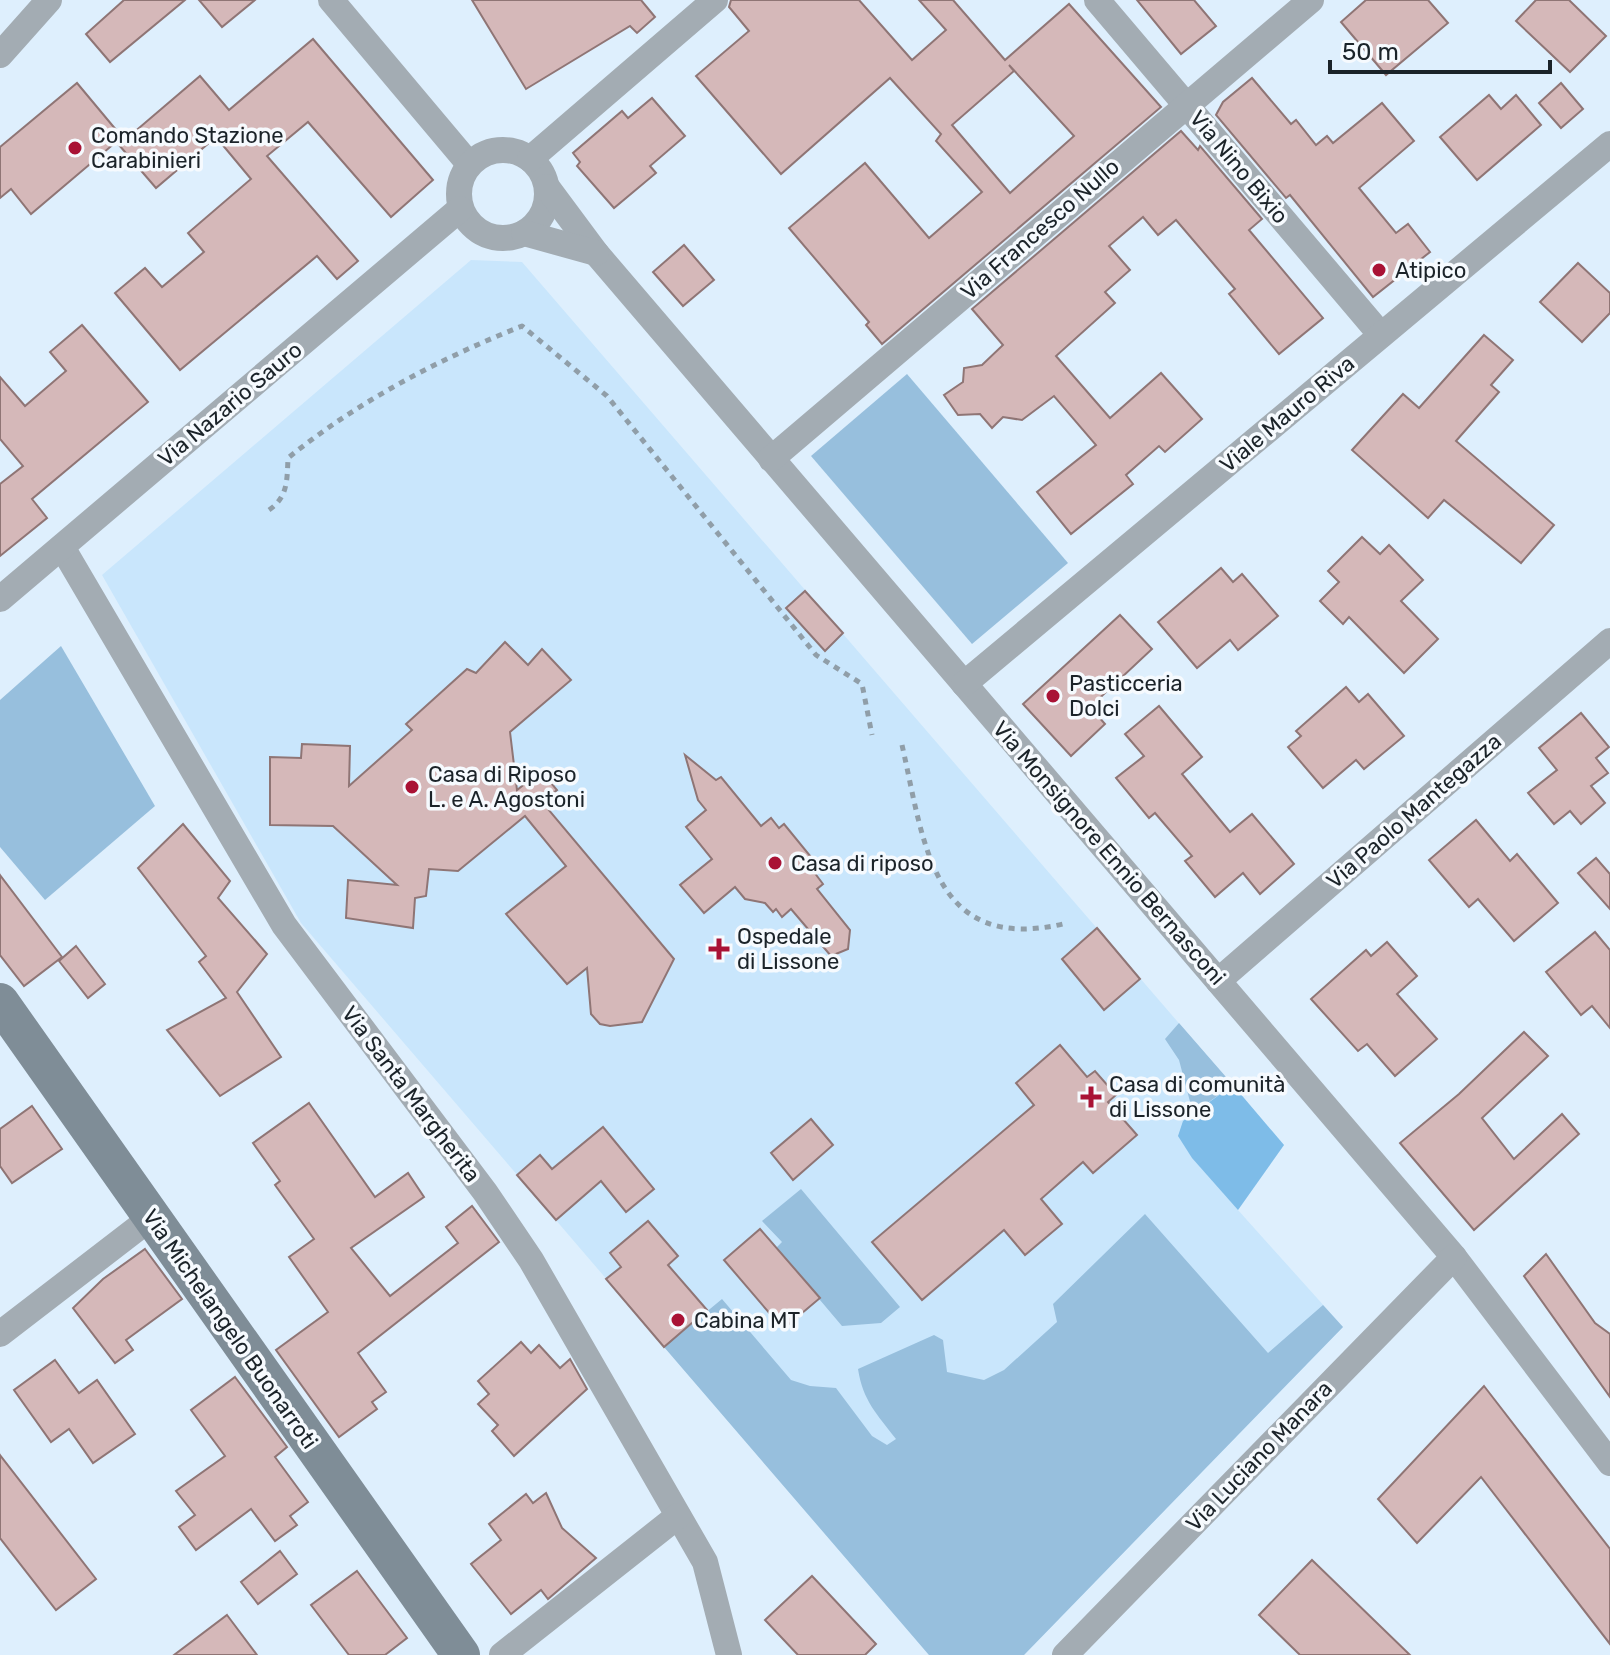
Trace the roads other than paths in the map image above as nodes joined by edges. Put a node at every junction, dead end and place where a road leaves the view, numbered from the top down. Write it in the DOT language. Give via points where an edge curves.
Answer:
graph roads {
  1 [pos="49,0"];
  2 [pos="331,0"];
  3 [pos="715,0"];
  4 [pos="1097,0"];
  5 [pos="1311,0"];
  6 [pos="0,55"];
  7 [pos="1186,104"];
  8 [pos="1610,144"];
  9 [pos="530,159"];
  10 [pos="469,164"];
  11 [pos="547,187"];
  12 [pos="460,209"];
  13 [pos="524,233"];
  14 [pos="596,253"];
  15 [pos="1381,335"];
  16 [pos="771,459"];
  17 [pos="62,547"];
  18 [pos="0,599"];
  19 [pos="1610,641"];
  20 [pos="964,684"];
  21 [pos="1218,981"];
  22 [pos="0,1002"];
  23 [pos="152,1217"];
  24 [pos="1454,1257"];
  25 [pos="0,1334"];
  26 [pos="1610,1463"];
  27 [pos="678,1516"];
  28 [pos="461,1655"];
  29 [pos="502,1655"];
  30 [pos="729,1655"];
  31 [pos="1065,1655"];
  1 -- 6 [label="street"];
  2 -- 10 [label="street"];
  3 -- 9 [label="street"];
  4 -- 7 [label="street, Via Nino Bixio"];
  5 -- 7 [label="street, Via Francesco Nullo"];
  7 -- 15 [label="street, Via Nino Bixio"];
  7 -- 16 [label="street, Via Francesco Nullo"];
  8 -- 15 [label="street, Viale Mauro Riva"];
  9 -- 10 [label="street" via="497,150"];
  9 -- 11 [label="street"];
  10 -- 12 [label="street" via="461,177"];
  11 -- 13 [label="street" via="542,214"];
  11 -- 14 [label="street, Via Monsignore Ennio Bernasconi"];
  12 -- 13 [label="street" via="478,232 493,238"];
  12 -- 17 [label="street, Via Nazario Sauro"];
  13 -- 14 [label="street"];
  14 -- 16 [label="street, Via Monsignore Ennio Bernasconi"];
  15 -- 20 [label="street, Viale Mauro Riva"];
  16 -- 20 [label="street, Via Monsignore Ennio Bernasconi"];
  17 -- 18 [label="street, Via Nazario Sauro"];
  17 -- 27 [label="street, Via Santa Margherita" via="284,925 531,1260"];
  19 -- 21 [label="street, Via Paolo Mantegazza"];
  20 -- 21 [label="street, Via Monsignore Ennio Bernasconi"];
  21 -- 24 [label="street, Via Monsignore Ennio Bernasconi"];
  22 -- 23 [label="street, Via Michelangelo Buonarroti"];
  23 -- 25 [label="street"];
  23 -- 28 [label="street, Via Michelangelo Buonarroti"];
  24 -- 26 [label="street, Via Monsignore Ennio Bernasconi"];
  24 -- 31 [label="street, Via Luciano Manara"];
  27 -- 29 [label="street"];
  27 -- 30 [label="street, Via Santa Margherita" via="705,1562"];
}
